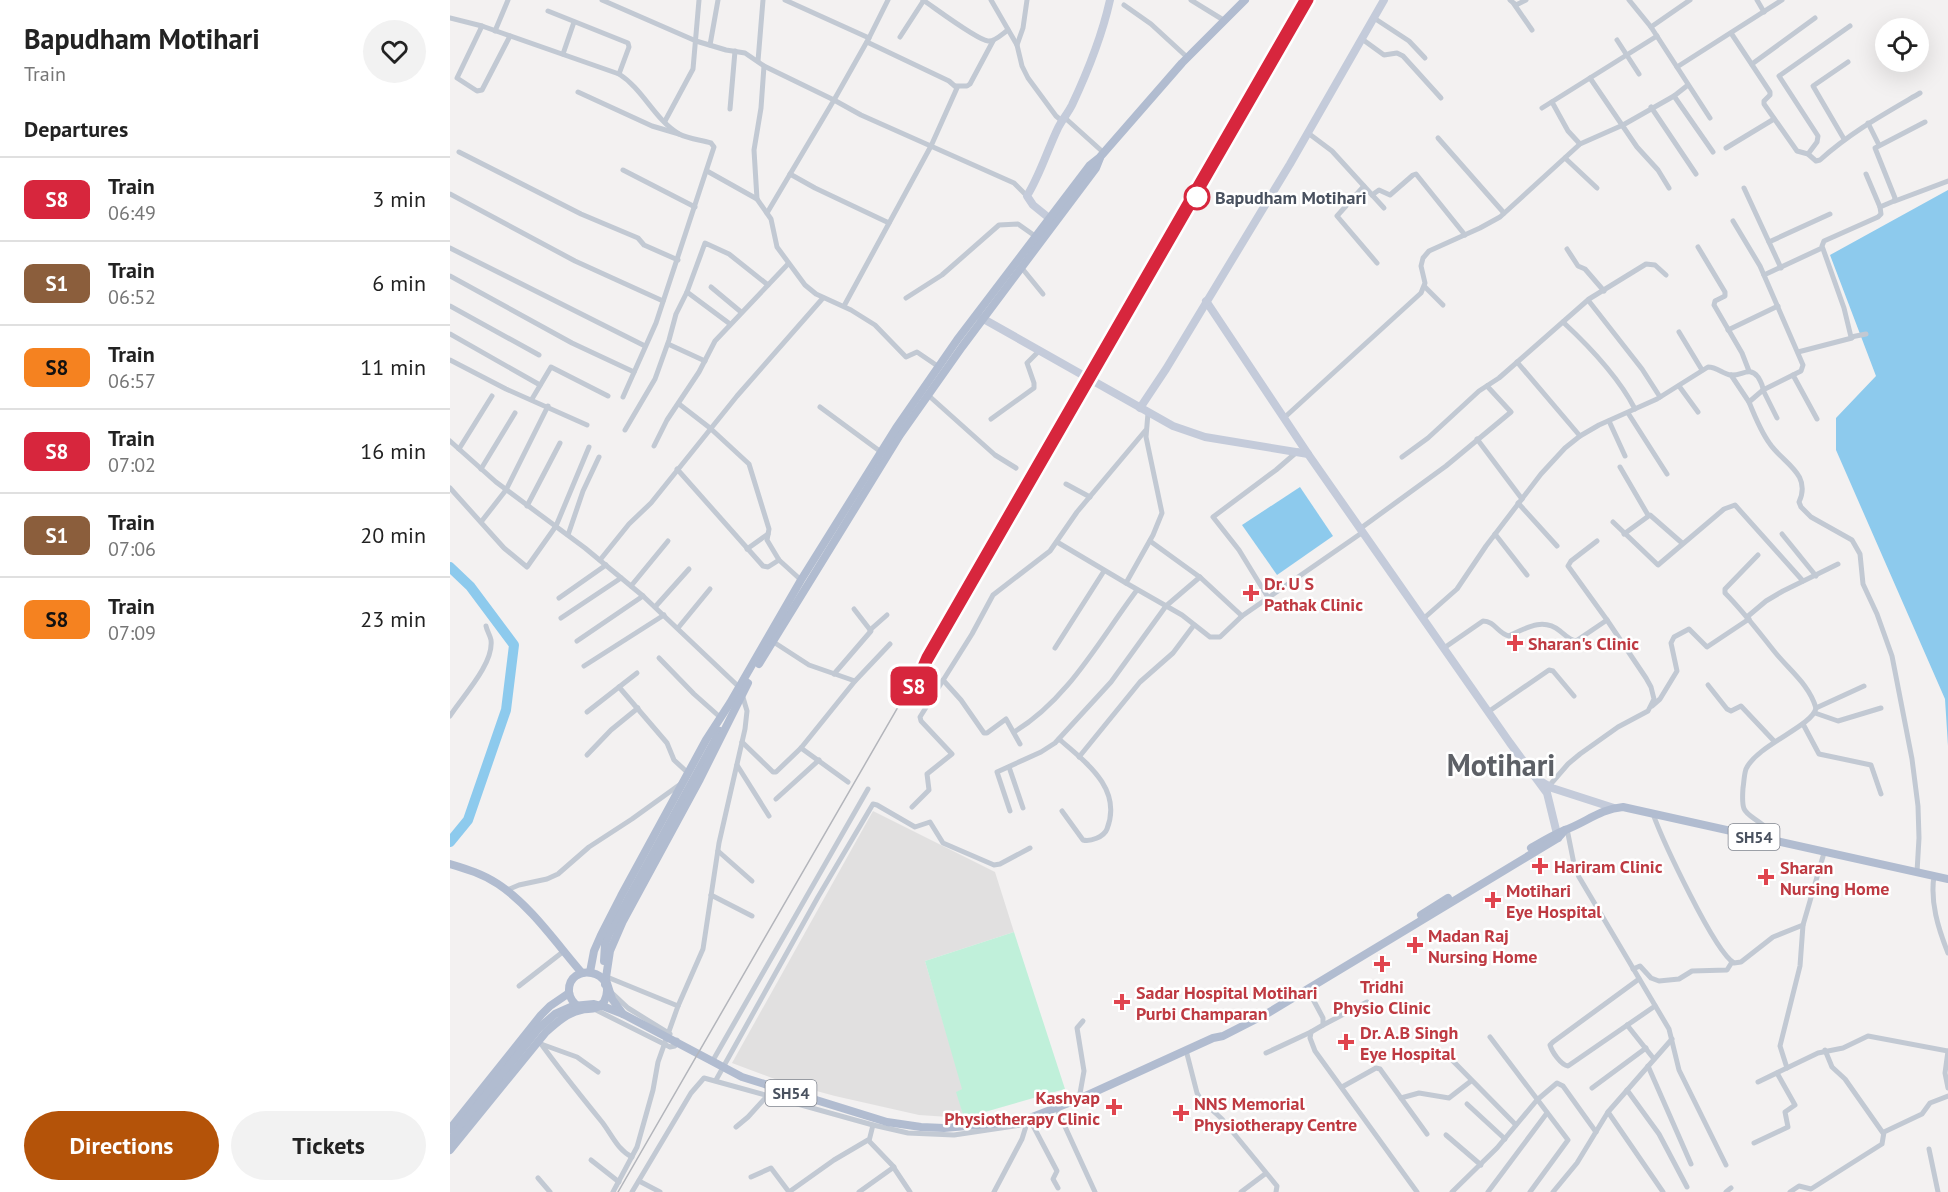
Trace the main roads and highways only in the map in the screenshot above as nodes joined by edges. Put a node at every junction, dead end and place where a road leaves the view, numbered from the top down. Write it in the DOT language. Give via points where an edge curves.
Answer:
graph roads {
  1 [pos="1245,0"];
  2 [pos="1102,155"];
  3 [pos="980,317"];
  4 [pos="741,691"];
  5 [pos="720,725"];
  6 [pos="1557,836"];
  7 [pos="450,864"];
  8 [pos="1948,879"];
  9 [pos="586,972"];
  10 [pos="606,983"];
  11 [pos="569,993"];
  12 [pos="582,1009"];
  13 [pos="623,1014"];
  14 [pos="1213,1038"];
  15 [pos="450,1129"];
  16 [pos="450,1140"];
  17 [pos="450,1150"];
  1 -- 2 [label="main road"];
  2 -- 3 [label="main road" via="1096,168"];
  2 -- 3 [label="main road" via="1035,236"];
  3 -- 4 [label="main road" via="879,467"];
  3 -- 4 [label="main road" via="939,367 881,452 801,580"];
  4 -- 5 [label="main road"];
  5 -- 9 [label="main road" via="688,773 610,916"];
  5 -- 10 [label="main road" via="700,779 623,921 610,951"];
  5 -- 13 [label="main road" via="606,944 607,984"];
  6 -- 8 [label="main road, SH54" via="1603,811 1623,807"];
  6 -- 14 [label="main road, SH54"];
  6 -- 14 [label="main road, SH54" via="1308,990"];
  7 -- 9 [label="main road" via="471,870 507,890"];
  9 -- 10 [label="main road" via="598,974"];
  9 -- 11 [label="main road" via="571,983"];
  10 -- 12 [label="main road" via="604,1002 594,1010"];
  11 -- 12 [label="main road"];
  11 -- 15 [label="main road" via="541,1015"];
  12 -- 17 [label="main road" via="558,1021"];
  13 -- 14 [label="main road, SH54" via="742,1077 887,1122 921,1127 959,1128 1028,1120"];
  13 -- 16 [label="main road" via="594,1004 573,1006 555,1014 539,1028"];
}
